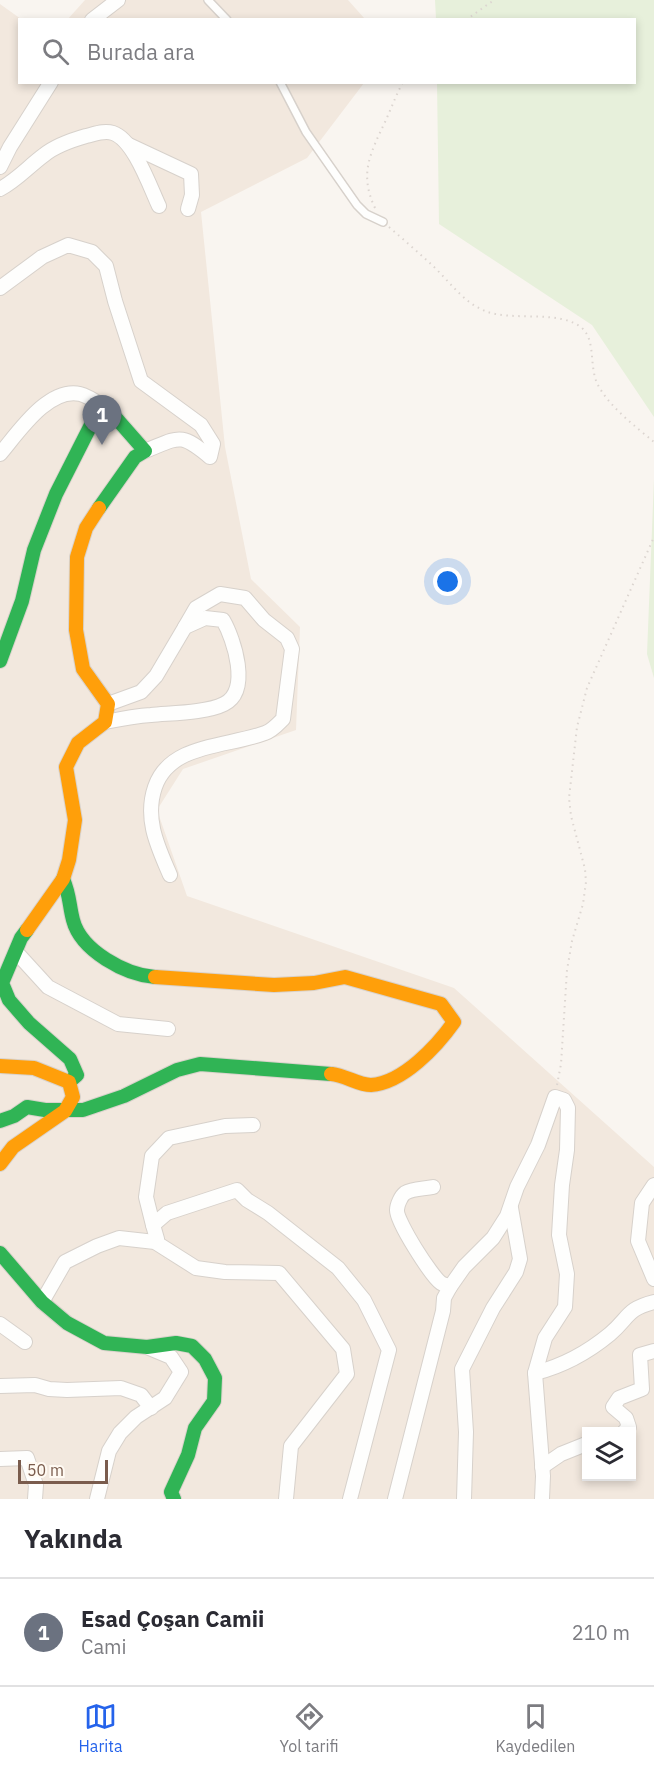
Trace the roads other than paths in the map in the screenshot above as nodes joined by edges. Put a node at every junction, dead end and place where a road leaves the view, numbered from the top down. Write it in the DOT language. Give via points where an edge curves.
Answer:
graph roads {
  1 [pos="118,0"];
  2 [pos="208,0"];
  3 [pos="95,18"];
  4 [pos="225,18"];
  5 [pos="50,84"];
  6 [pos="281,84"];
  7 [pos="127,144"];
  8 [pos="0,167"];
  9 [pos="0,189"];
  10 [pos="159,206"];
  11 [pos="188,210"];
  12 [pos="383,222"];
  13 [pos="0,288"];
  14 [pos="109,410"];
  15 [pos="145,451"];
  16 [pos="0,454"];
  17 [pos="185,627"];
  18 [pos="0,661"];
  19 [pos="108,704"];
  20 [pos="105,722"];
  21 [pos="170,875"];
  22 [pos="63,879"];
  23 [pos="16,952"];
  24 [pos="168,1029"];
  25 [pos="0,1066"];
  26 [pos="69,1082"];
  27 [pos="64,1111"];
  28 [pos="0,1121"];
  29 [pos="253,1125"];
  30 [pos="0,1164"];
  31 [pos="654,1185"];
  32 [pos="433,1187"];
  33 [pos="511,1208"];
  34 [pos="153,1225"];
  35 [pos="155,1242"];
  36 [pos="0,1253"];
  37 [pos="654,1279"];
  38 [pos="450,1287"];
  39 [pos="42,1302"];
  40 [pos="654,1302"];
  41 [pos="0,1324"];
  42 [pos="25,1342"];
  43 [pos="147,1347"];
  44 [pos="654,1351"];
  45 [pos="536,1373"];
  46 [pos="0,1386"];
  47 [pos="151,1408"];
  48 [pos="629,1427"];
  49 [pos="582,1446"];
  50 [pos="0,1459"];
  51 [pos="542,1467"];
  52 [pos="35,1499"];
  53 [pos="97,1499"];
  54 [pos="174,1499"];
  55 [pos="286,1499"];
  56 [pos="350,1499"];
  57 [pos="395,1499"];
  58 [pos="464,1499"];
  59 [pos="542,1499"];
  1 -- 3 [label="street"];
  2 -- 4 [label="lane"];
  5 -- 8 [label="street"];
  6 -- 12 [label="lane" via="306,132 357,205"];
  7 -- 9 [label="street" via="115,133 75,139 45,153"];
  7 -- 10 [label="street"];
  7 -- 11 [label="street" via="191,174"];
  13 -- 15 [label="street" via="42,257 68,245 92,252 106,266 141,381 201,425 213,444 210,458 190,441 177,439"];
  14 -- 15 [label="street"];
  14 -- 16 [label="street" via="80,394 59,396 41,407"];
  14 -- 18 [label="street" via="92,423 56,494 34,550 22,601"];
  15 -- 19 [label="street" via="135,457 105,498 86,528 77,556 76,630 83,669"];
  17 -- 19 [label="street" via="156,676 141,692"];
  17 -- 20 [label="street" via="205,618 223,620 239,668 237,690 225,704"];
  17 -- 21 [label="street" via="196,608 220,594 245,598 286,638 292,649 284,720 268,733 179,756 159,775 150,802 153,836"];
  19 -- 20 [label="street"];
  20 -- 22 [label="street" via="78,743 66,767 75,820"];
  22 -- 23 [label="street" via="21,938"];
  22 -- 27 [label="street" via="73,922 85,942 114,965 141,976 274,984 345,977 441,1004 454,1022 440,1042 396,1078 370,1085 336,1074 200,1064 177,1070 124,1096 82,1110"];
  23 -- 24 [label="street" via="48,987 118,1024"];
  23 -- 26 [label="street" via="2,983 9,1000 29,1023 70,1059 77,1075"];
  25 -- 26 [label="street" via="34,1068"];
  26 -- 27 [label="street" via="73,1097"];
  27 -- 28 [label="street" via="27,1107"];
  27 -- 30 [label="street" via="13,1148"];
  29 -- 34 [label="street" via="225,1126 169,1138 152,1156 146,1197"];
  31 -- 37 [label="street" via="642,1203 638,1240"];
  32 -- 38 [label="street" via="405,1193 396,1210 403,1229 434,1275"];
  33 -- 38 [label="street" via="493,1238"];
  33 -- 45 [label="street" via="555,1097 564,1100 568,1108 567,1150 559,1226 567,1274 565,1306 545,1338"];
  33 -- 58 [label="street" via="520,1259 462,1369 466,1432"];
  34 -- 35 [label="street"];
  34 -- 56 [label="street" via="167,1213 237,1190 338,1268 364,1300 389,1350"];
  35 -- 39 [label="street" via="119,1238 66,1262"];
  35 -- 55 [label="street" via="196,1268 279,1273 343,1349 347,1374 291,1446"];
  36 -- 39 [label="street"];
  38 -- 57 [label="street" via="444,1298"];
  39 -- 43 [label="street" via="67,1323 104,1343"];
  40 -- 45 [label="street" via="632,1310 613,1332 570,1362"];
  41 -- 42 [label="street"];
  43 -- 47 [label="street" via="171,1357 181,1372 165,1398"];
  43 -- 54 [label="street" via="176,1342 192,1346 215,1378 214,1401 195,1428 171,1492"];
  44 -- 48 [label="street" via="640,1355 642,1389 619,1398 612,1407 626,1418"];
  45 -- 51 [label="street"];
  46 -- 47 [label="street" via="121,1388 141,1395"];
  47 -- 53 [label="street" via="120,1433 109,1451"];
  49 -- 51 [label="street"];
  50 -- 52 [label="street" via="27,1458 36,1485"];
  51 -- 59 [label="street"];
}
